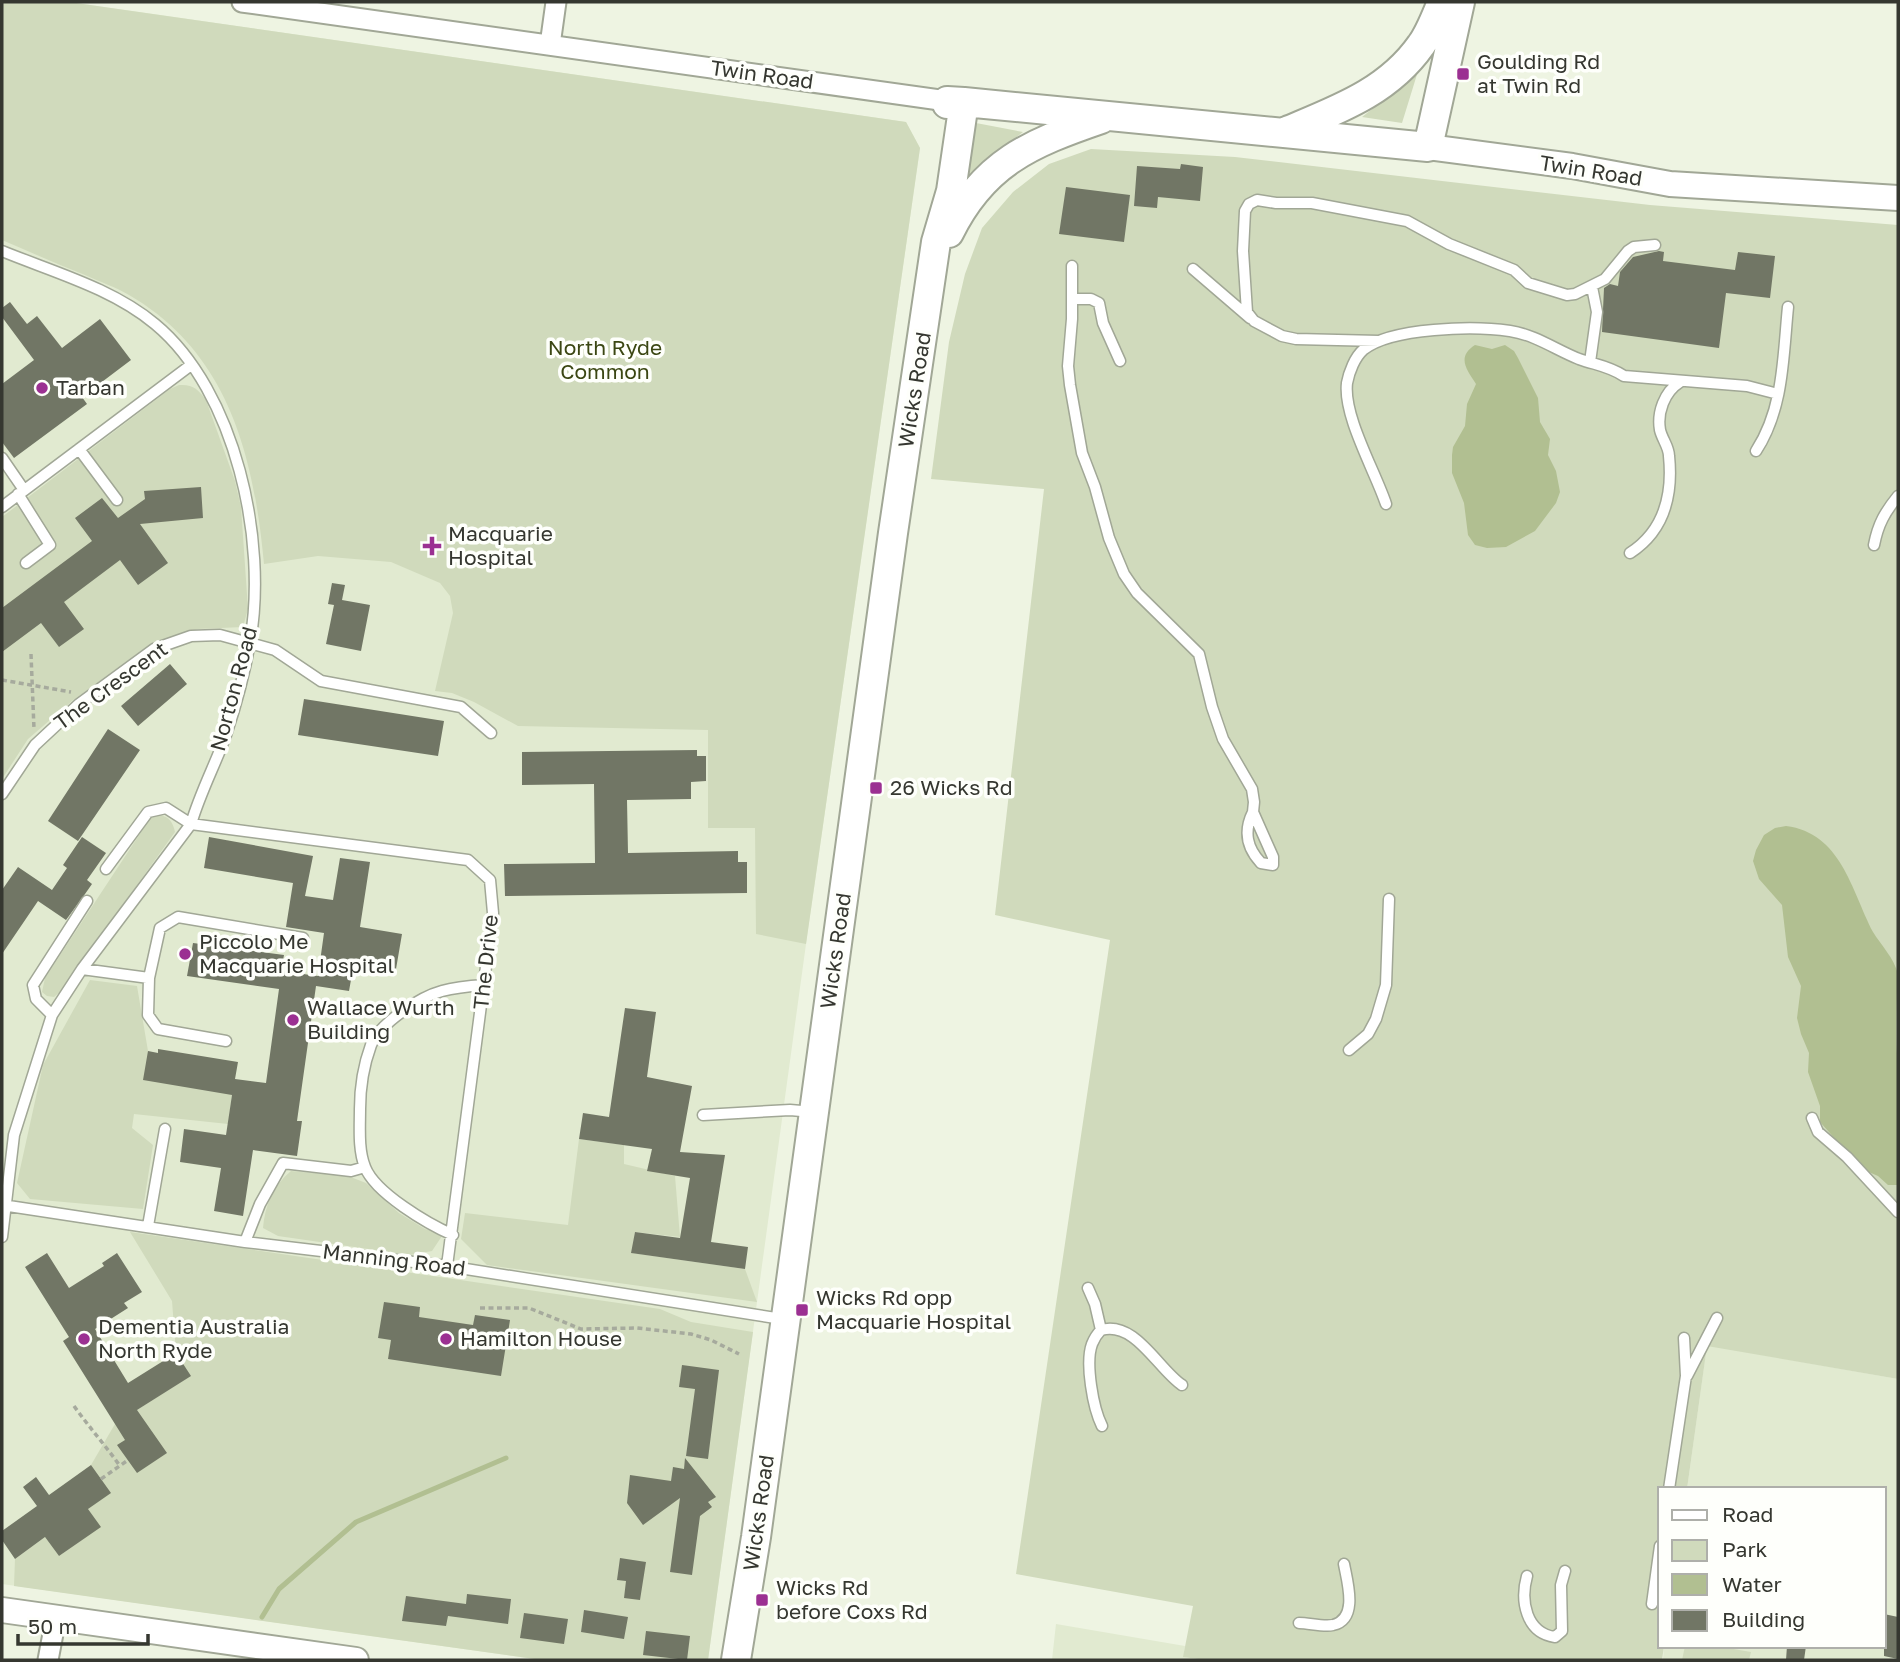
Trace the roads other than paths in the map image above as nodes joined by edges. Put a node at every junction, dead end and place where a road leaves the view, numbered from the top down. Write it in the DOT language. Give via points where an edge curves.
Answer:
graph roads {
  1 [pos="242,2"];
  2 [pos="556,2"];
  3 [pos="1443,2"];
  4 [pos="1460,2"];
  5 [pos="308,6"];
  6 [pos="550,45"];
  7 [pos="955,101"];
  8 [pos="1111,116"];
  9 [pos="1284,132"];
  10 [pos="1420,145"];
  11 [pos="1898,198"];
  12 [pos="1655,245"];
  13 [pos="2,252"];
  14 [pos="935,255"];
  15 [pos="1072,266"];
  16 [pos="1193,269"];
  17 [pos="1592,286"];
  18 [pos="1072,299"];
  19 [pos="1788,307"];
  20 [pos="1254,321"];
  21 [pos="1379,341"];
  22 [pos="1120,361"];
  23 [pos="1590,362"];
  24 [pos="191,365"];
  25 [pos="1680,382"];
  26 [pos="1778,394"];
  27 [pos="79,449"];
  28 [pos="1756,451"];
  29 [pos="2,458"];
  30 [pos="21,492"];
  31 [pos="1898,496"];
  32 [pos="117,500"];
  33 [pos="1386,504"];
  34 [pos="2,507"];
  35 [pos="1874,545"];
  36 [pos="1630,553"];
  37 [pos="26,564"];
  38 [pos="250,643"];
  39 [pos="491,733"];
  40 [pos="2,794"];
  41 [pos="1253,812"];
  42 [pos="191,824"];
  43 [pos="106,869"];
  44 [pos="1389,898"];
  45 [pos="87,901"];
  46 [pos="303,938"];
  47 [pos="82,969"];
  48 [pos="149,978"];
  49 [pos="485,985"];
  50 [pos="52,1015"];
  51 [pos="226,1041"];
  52 [pos="1349,1050"];
  53 [pos="814,1112"];
  54 [pos="703,1115"];
  55 [pos="1812,1118"];
  56 [pos="2,1129"];
  57 [pos="165,1129"];
  58 [pos="14,1135"];
  59 [pos="365,1167"];
  60 [pos="4,1205"];
  61 [pos="1898,1212"];
  62 [pos="148,1226"];
  63 [pos="453,1235"];
  64 [pos="2,1237"];
  65 [pos="245,1242"];
  66 [pos="447,1266"];
  67 [pos="1088,1288"];
  68 [pos="1717,1318"];
  69 [pos="786,1320"];
  70 [pos="1101,1330"];
  71 [pos="1684,1338"];
  72 [pos="1686,1376"];
  73 [pos="1182,1385"];
  74 [pos="1102,1426"];
  75 [pos="1669,1487"];
  76 [pos="1658,1560"];
  77 [pos="1344,1564"];
  78 [pos="1565,1571"];
  79 [pos="1527,1576"];
  80 [pos="1652,1604"];
  81 [pos="2,1610"];
  82 [pos="56,1618"];
  83 [pos="1299,1623"];
  84 [pos="295,1656"];
  85 [pos="48,1660"];
  86 [pos="356,1660"];
  87 [pos="736,1660"];
  1 -- 5 [label="street, Twin Road"];
  2 -- 6 [label="street"];
  3 -- 9 [label="main road, Twin Road" via="1422,44 1384,84 1343,108"];
  3 -- 10 [label="main road"];
  4 -- 10 [label="main road"];
  5 -- 6 [label="street, Twin Road"];
  6 -- 7 [label="street, Twin Road"];
  7 -- 8 [label="main road, Twin Road"];
  7 -- 14 [label="main road, Wicks Road" via="951,191"];
  8 -- 9 [label="main road, Twin Road"];
  8 -- 14 [label="main road" via="1041,141 1002,165 958,214"];
  9 -- 10 [label="main road, Twin Road"];
  10 -- 11 [label="street, Twin Road" via="1670,184"];
  12 -- 17 [label="lane" via="1640,244 1628,251 1605,279"];
  13 -- 24 [label="lane, Norton Road" via="125,304 154,323"];
  14 -- 53 [label="main road, Wicks Road"];
  15 -- 18 [label="lane"];
  16 -- 20 [label="lane"];
  17 -- 20 [label="lane" via="1567,295 1538,287 1514,270 1407,221 1312,203 1257,200 1245,211 1242,237 1247,312"];
  17 -- 23 [label="lane" via="1597,312"];
  18 -- 22 [label="lane" via="1099,303"];
  18 -- 41 [label="lane" via="1068,366 1077,433 1109,538 1137,593 1199,654 1223,739 1252,789"];
  19 -- 26 [label="lane"];
  20 -- 21 [label="lane" via="1296,339"];
  21 -- 23 [label="lane" via="1430,331 1511,331"];
  21 -- 33 [label="lane" via="1361,351 1347,385 1348,404"];
  23 -- 25 [label="lane" via="1624,376"];
  24 -- 27 [label="lane"];
  24 -- 38 [label="lane, Norton Road" via="216,404 245,490 254,550"];
  25 -- 26 [label="lane" via="1747,386"];
  25 -- 36 [label="lane" via="1668,392 1659,421 1669,453 1665,506 1656,531"];
  26 -- 28 [label="lane"];
  27 -- 30 [label="lane"];
  27 -- 32 [label="lane"];
  29 -- 30 [label="lane"];
  30 -- 34 [label="lane"];
  30 -- 37 [label="lane" via="50,545"];
  31 -- 35 [label="lane" via="1883,514"];
  38 -- 39 [label="lane, The Crescent" via="275,650 321,681 461,707"];
  38 -- 40 [label="lane, The Crescent" via="204,635 154,649 35,745"];
  38 -- 42 [label="lane, Norton Road" via="226,735"];
  41 -- 41 [label="lane" via="1249,846 1262,863 1273,865"];
  42 -- 43 [label="lane" via="166,808 148,812"];
  42 -- 47 [label="lane, Norton Road"];
  42 -- 49 [label="lane, The Drive" via="468,860 490,880 493,913"];
  44 -- 52 [label="lane" via="1386,985 1368,1034"];
  45 -- 50 [label="lane" via="33,985 36,999"];
  46 -- 48 [label="lane" via="178,917 160,928"];
  47 -- 48 [label="lane"];
  47 -- 50 [label="lane, Norton Road"];
  48 -- 51 [label="lane" via="148,1015 158,1029"];
  49 -- 59 [label="lane" via="439,992 420,1000 390,1021 372,1044 360,1094 359,1134"];
  49 -- 63 [label="lane, The Drive"];
  50 -- 58 [label="lane, Norton Road"];
  53 -- 54 [label="lane"];
  53 -- 69 [label="main road, Wicks Road"];
  55 -- 61 [label="lane" via="1818,1132"];
  56 -- 58 [label="lane"];
  57 -- 62 [label="lane"];
  58 -- 60 [label="lane, Norton Road"];
  59 -- 63 [label="lane" via="377,1186 429,1225"];
  59 -- 65 [label="lane" via="351,1171 283,1163"];
  60 -- 62 [label="lane, Manning Road"];
  60 -- 64 [label="lane, Norton Road"];
  62 -- 65 [label="lane, Manning Road"];
  63 -- 66 [label="lane, The Drive"];
  65 -- 66 [label="lane, Manning Road"];
  66 -- 69 [label="lane, Manning Road"];
  67 -- 70 [label="lane"];
  68 -- 72 [label="lane"];
  69 -- 87 [label="main road, Wicks Road"];
  70 -- 73 [label="lane" via="1117,1328 1133,1337"];
  70 -- 74 [label="lane" via="1090,1351"];
  71 -- 72 [label="lane"];
  72 -- 75 [label="lane"];
  76 -- 80 [label="lane"];
  77 -- 83 [label="lane" via="1350,1603 1344,1618 1334,1625"];
  78 -- 79 [label="lane" via="1562,1631 1555,1637 1543,1634 1530,1621 1524,1602"];
  81 -- 82 [label="street"];
  82 -- 84 [label="street"];
  82 -- 85 [label="street"];
  84 -- 86 [label="street"];
}
